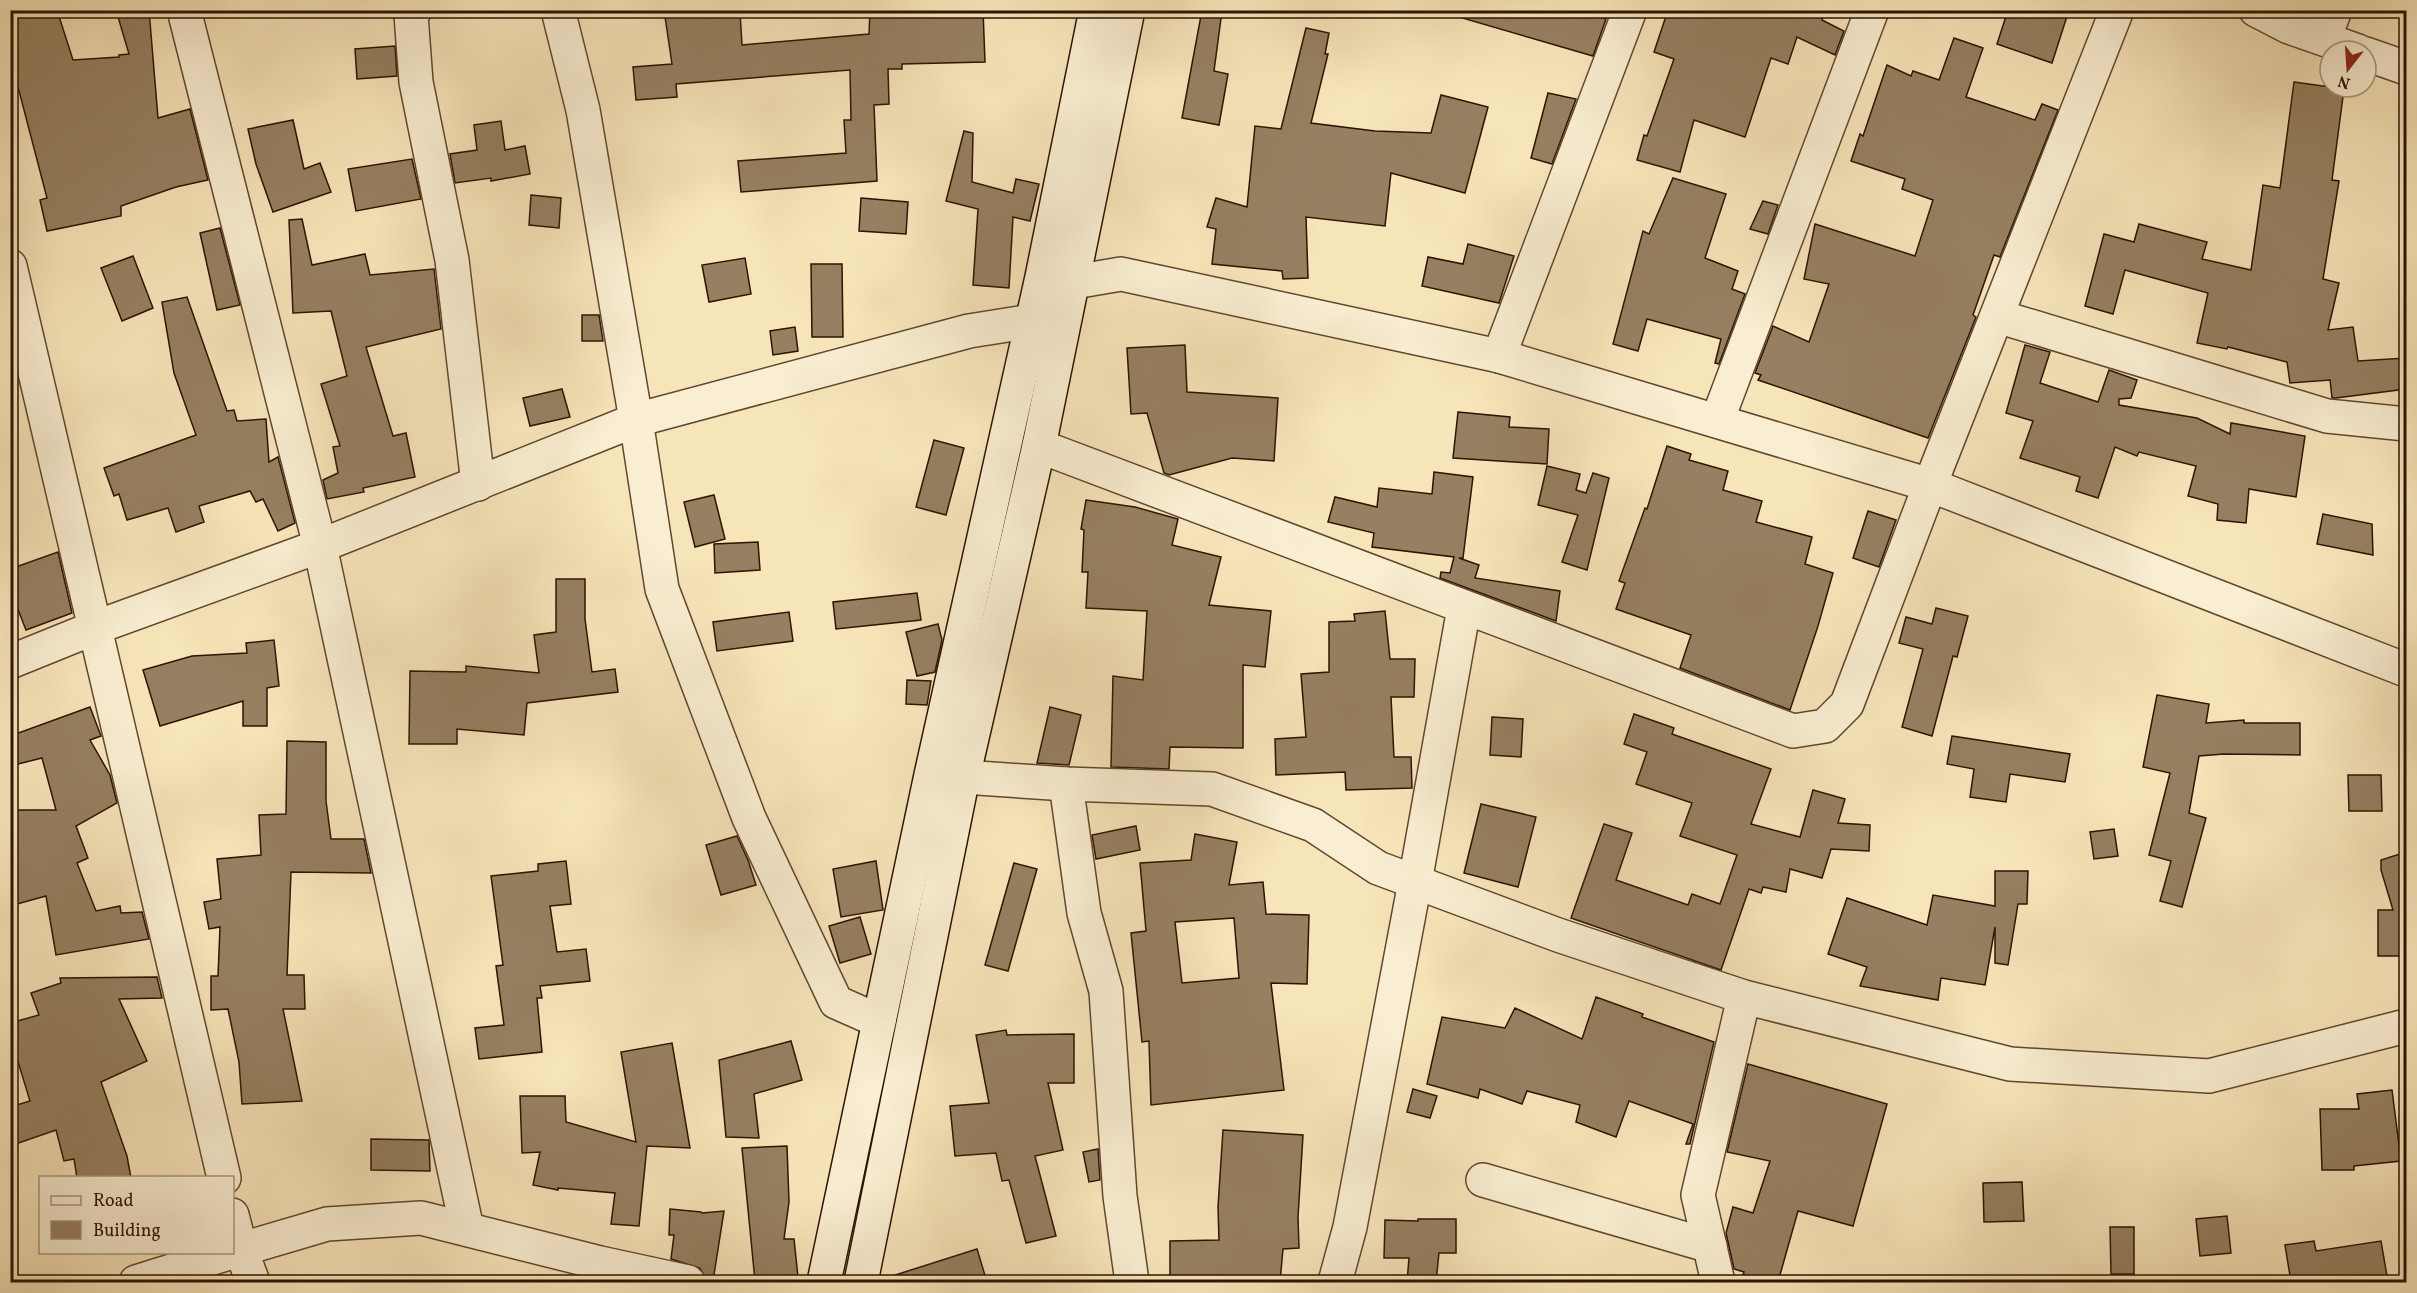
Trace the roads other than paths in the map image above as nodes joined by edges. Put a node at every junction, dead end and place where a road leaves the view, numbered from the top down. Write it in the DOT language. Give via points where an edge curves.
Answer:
graph roads {
  1 [pos="184,10"];
  2 [pos="415,10"];
  3 [pos="558,10"];
  4 [pos="1096,10"];
  5 [pos="1128,10"];
  6 [pos="1630,10"];
  7 [pos="1872,10"];
  8 [pos="2117,10"];
  9 [pos="2256,10"];
  10 [pos="2329,25"];
  11 [pos="2345,39"];
  12 [pos="2378,58"];
  13 [pos="2406,68"];
  14 [pos="10,266"];
  15 [pos="1042,277"];
  16 [pos="1074,282"];
  17 [pos="1997,316"];
  18 [pos="1032,321"];
  19 [pos="1064,323"];
  20 [pos="1499,356"];
  21 [pos="636,420"];
  22 [pos="1717,421"];
  23 [pos="2406,424"];
  24 [pos="1039,446"];
  25 [pos="478,484"];
  26 [pos="1930,485"];
  27 [pos="320,546"];
  28 [pos="1464,608"];
  29 [pos="94,628"];
  30 [pos="10,663"];
  31 [pos="2406,670"];
  32 [pos="963,777"];
  33 [pos="1066,784"];
  34 [pos="1415,882"];
  35 [pos="1744,997"];
  36 [pos="879,1021"];
  37 [pos="2406,1026"];
  38 [pos="224,1176"];
  39 [pos="1483,1180"];
  40 [pos="466,1229"];
  41 [pos="1710,1246"];
  42 [pos="235,1251"];
  43 [pos="225,1254"];
  44 [pos="136,1282"];
  45 [pos="253,1282"];
  46 [pos="688,1282"];
  47 [pos="824,1282"];
  48 [pos="861,1282"];
  49 [pos="1132,1282"];
  50 [pos="1335,1282"];
  51 [pos="1718,1282"];
  1 -- 27 [label="street"];
  2 -- 25 [label="street" via="411,15 416,82 452,260"];
  3 -- 21 [label="street" via="583,110"];
  4 -- 15 [label="street"];
  5 -- 16 [label="street"];
  6 -- 20 [label="street"];
  7 -- 22 [label="street"];
  8 -- 17 [label="street"];
  9 -- 10 [label="street" via="2289,27"];
  10 -- 11 [label="street"];
  12 -- 13 [label="street"];
  14 -- 29 [label="street"];
  15 -- 16 [label="street"];
  15 -- 18 [label="street"];
  16 -- 19 [label="street"];
  16 -- 20 [label="street" via="1121,274"];
  17 -- 23 [label="street" via="2327,416"];
  17 -- 26 [label="street"];
  18 -- 19 [label="street"];
  18 -- 21 [label="street" via="969,331"];
  18 -- 36 [label="street"];
  19 -- 24 [label="street"];
  20 -- 22 [label="street"];
  21 -- 25 [label="street"];
  21 -- 36 [label="street" via="662,589 749,818 836,1002"];
  22 -- 26 [label="street"];
  24 -- 28 [label="street"];
  24 -- 32 [label="street"];
  25 -- 27 [label="street"];
  26 -- 28 [label="street" via="1847,704 1825,726 1793,731"];
  26 -- 31 [label="street"];
  27 -- 29 [label="street"];
  27 -- 40 [label="street"];
  28 -- 34 [label="street"];
  29 -- 30 [label="street"];
  29 -- 38 [label="street"];
  32 -- 33 [label="street"];
  32 -- 48 [label="street"];
  33 -- 34 [label="street" via="1212,789 1312,825 1378,868"];
  33 -- 49 [label="street" via="1084,913 1106,991 1120,1196"];
  34 -- 35 [label="street"];
  34 -- 50 [label="street" via="1350,1227"];
  35 -- 37 [label="street" via="2010,1064 2209,1076"];
  35 -- 41 [label="street" via="1698,1195"];
  36 -- 47 [label="street"];
  39 -- 41 [label="street"];
  40 -- 42 [label="street" via="421,1218 327,1224"];
  40 -- 46 [label="street"];
  41 -- 51 [label="street"];
  42 -- 45 [label="street"];
  43 -- 44 [label="street"];
}
